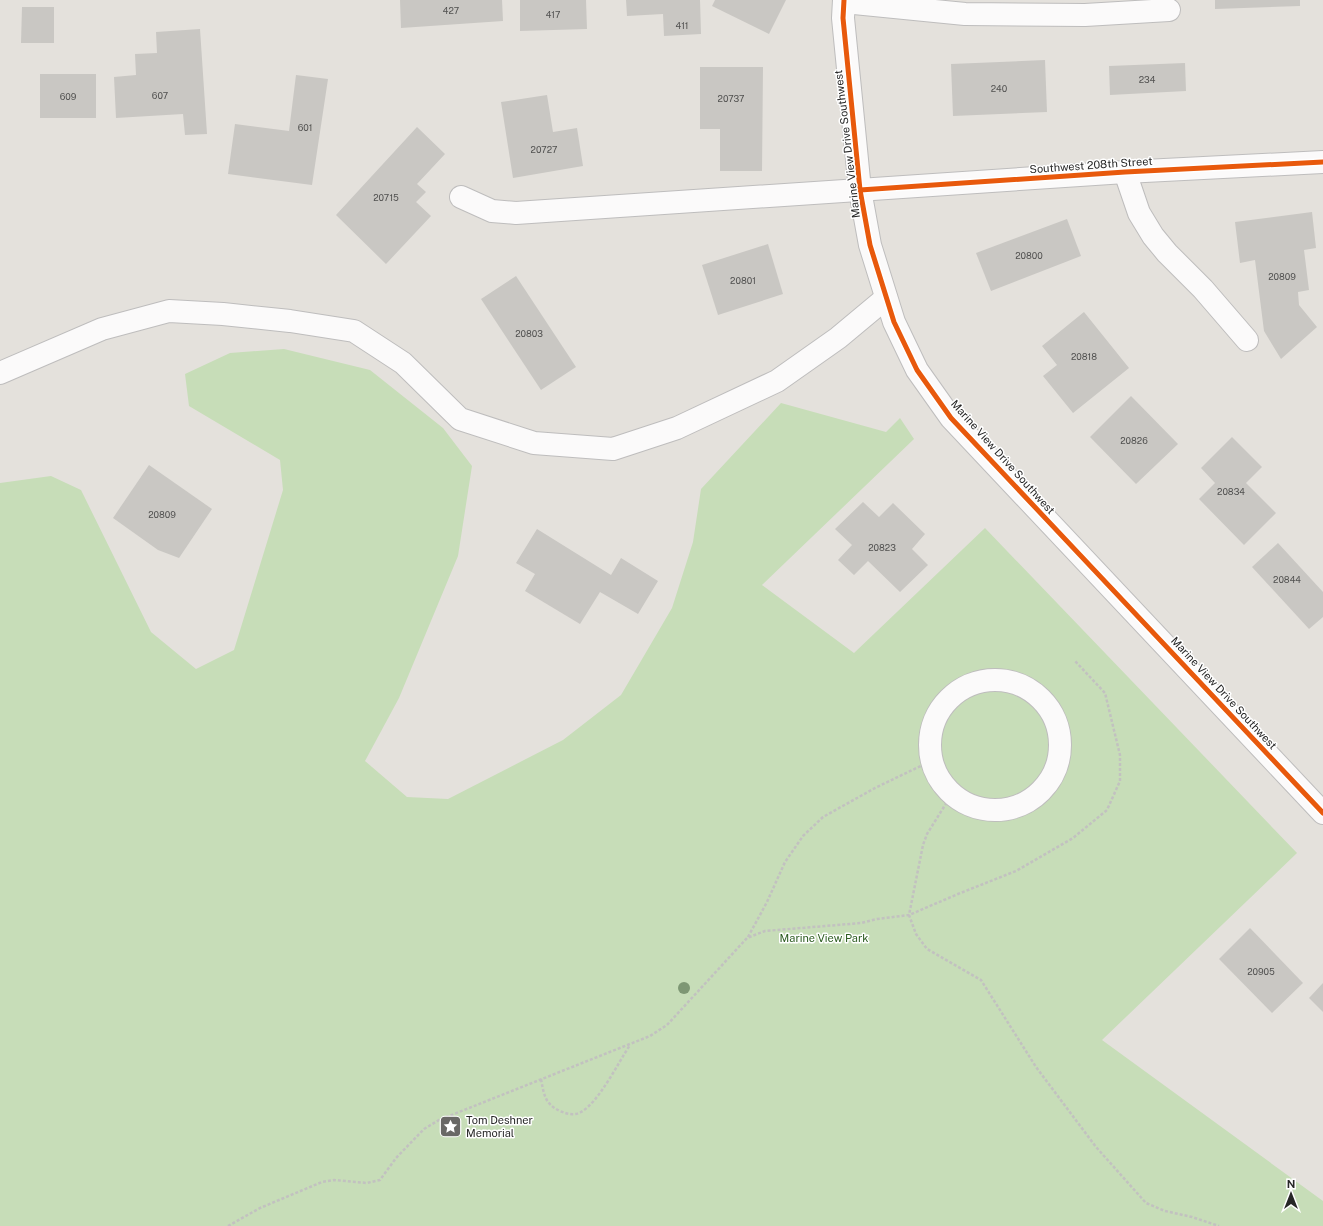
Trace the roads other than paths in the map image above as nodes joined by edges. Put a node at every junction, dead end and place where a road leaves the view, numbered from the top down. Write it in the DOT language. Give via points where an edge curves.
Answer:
graph roads {
  1 [pos="844,1"];
  2 [pos="1169,10"];
  3 [pos="1323,162"];
  4 [pos="1126,172"];
  5 [pos="860,190"];
  6 [pos="461,197"];
  7 [pos="886,298"];
  8 [pos="1247,340"];
  9 [pos="0,373"];
  10 [pos="931,761"];
  11 [pos="1323,813"];
  1 -- 2 [label="street" via="964,14 1085,15"];
  1 -- 5 [label="street, Marine View Drive Southwest" via="843,18"];
  3 -- 4 [label="street, Southwest 208th Street"];
  4 -- 5 [label="street, Southwest 208th Street"];
  4 -- 8 [label="street" via="1139,213 1153,236"];
  5 -- 6 [label="street, Southwest 208th Street" via="516,213 492,212"];
  5 -- 7 [label="street, Marine View Drive Southwest" via="870,245"];
  7 -- 9 [label="street" via="838,338 777,380 677,428 613,450 534,443 460,419 403,363 354,331 290,321 169,311 102,329"];
  7 -- 11 [label="street, Marine View Drive Southwest" via="894,322 917,370 951,418"];
  10 -- 10 [label="street" via="930,741 934,720 945,702 961,688 981,681 1003,680 1023,686 1040,698 1052,714 1059,733 1060,753 1054,772 1043,789 1027,801 1009,809 989,810 969,805 952,794 939,779"];
}
